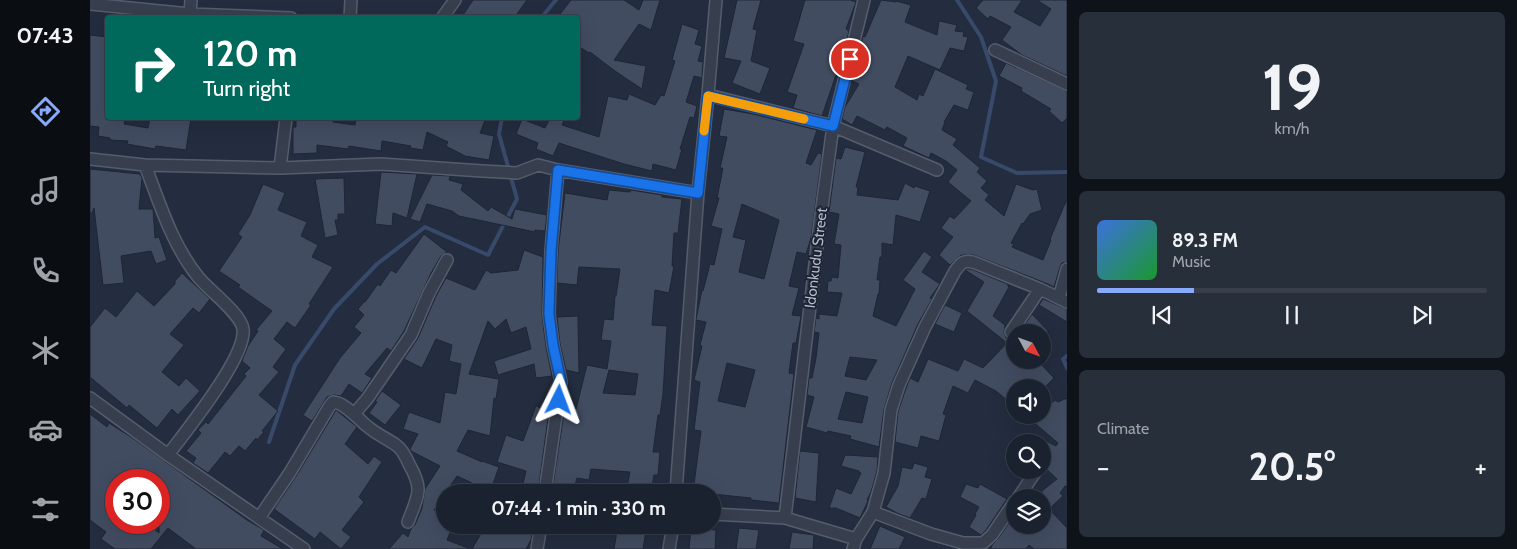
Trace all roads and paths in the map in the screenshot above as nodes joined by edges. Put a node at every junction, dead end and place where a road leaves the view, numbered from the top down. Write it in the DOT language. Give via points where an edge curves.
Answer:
graph roads {
  1 [pos="191,0"];
  2 [pos="351,0"];
  3 [pos="455,0"];
  4 [pos="716,0"];
  5 [pos="864,0"];
  6 [pos="90,4"];
  7 [pos="190,14"];
  8 [pos="215,15"];
  9 [pos="350,15"];
  10 [pos="444,15"];
  11 [pos="995,50"];
  12 [pos="1067,84"];
  13 [pos="708,96"];
  14 [pos="286,120"];
  15 [pos="833,126"];
  16 [pos="90,160"];
  17 [pos="145,165"];
  18 [pos="280,168"];
  19 [pos="558,170"];
  20 [pos="937,170"];
  21 [pos="698,193"];
  22 [pos="447,260"];
  23 [pos="1067,269"];
  24 [pos="1040,289"];
  25 [pos="1063,300"];
  26 [pos="1017,324"];
  27 [pos="90,398"];
  28 [pos="354,414"];
  29 [pos="168,455"];
  30 [pos="547,484"];
  31 [pos="677,484"];
  32 [pos="873,512"];
  33 [pos="721,514"];
  34 [pos="1006,515"];
  35 [pos="259,518"];
  36 [pos="785,518"];
  37 [pos="408,522"];
  38 [pos="540,534"];
  39 [pos="672,534"];
  40 [pos="854,544"];
  41 [pos="304,549"];
  42 [pos="537,549"];
  43 [pos="669,549"];
  1 -- 7 [label="street"];
  2 -- 9 [label="street"];
  3 -- 10 [label="street"];
  4 -- 13 [label="street"];
  5 -- 15 [label="street, Idonkudu Street"];
  6 -- 7 [label="street"];
  7 -- 8 [label="street"];
  11 -- 12 [label="street"];
  13 -- 15 [label="street"];
  13 -- 21 [label="street"];
  14 -- 18 [label="street"];
  15 -- 20 [label="street"];
  15 -- 36 [label="street, Idonkudu Street"];
  16 -- 17 [label="street"];
  17 -- 18 [label="street"];
  17 -- 29 [label="street" via="183,256 240,320 243,330 242,341 223,381"];
  18 -- 19 [label="street" via="381,164 517,173 538,165"];
  19 -- 21 [label="street"];
  19 -- 30 [label="street" via="549,314 561,382"];
  21 -- 31 [label="street"];
  22 -- 28 [label="street" via="411,336"];
  23 -- 25 [label="street"];
  24 -- 25 [label="street"];
  24 -- 26 [label="street"];
  24 -- 32 [label="street" via="973,262 961,263 955,271 899,385 891,410 884,473"];
  27 -- 29 [label="street"];
  28 -- 35 [label="street" via="333,402"];
  28 -- 37 [label="street" via="375,433 398,446 416,476 418,495"];
  29 -- 35 [label="street"];
  32 -- 34 [label="street" via="963,543 984,543"];
  32 -- 40 [label="street"];
  33 -- 36 [label="street"];
  35 -- 41 [label="street"];
  36 -- 40 [label="street"];
  38 -- 42 [label="street"];
  39 -- 43 [label="street"];
}
